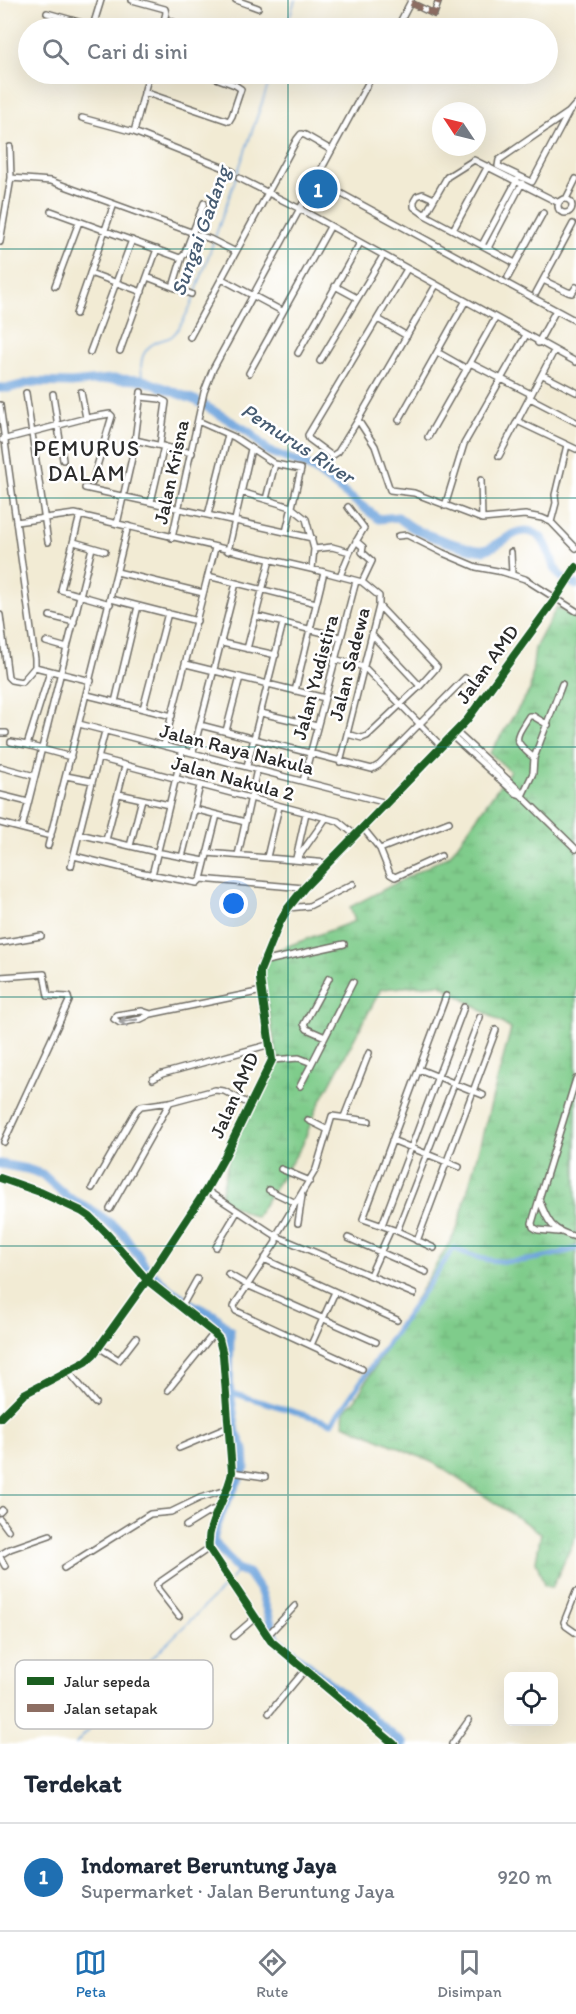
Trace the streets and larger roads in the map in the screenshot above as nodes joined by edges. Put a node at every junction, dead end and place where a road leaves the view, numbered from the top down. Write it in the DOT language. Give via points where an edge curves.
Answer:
graph roads {
  1 [pos="101,0"];
  2 [pos="132,0"];
  3 [pos="236,0"];
  4 [pos="439,0"];
  5 [pos="411,1"];
  6 [pos="258,8"];
  7 [pos="48,13"];
  8 [pos="65,18"];
  9 [pos="95,18"];
  10 [pos="165,18"];
  11 [pos="402,18"];
  12 [pos="146,84"];
  13 [pos="232,84"];
  14 [pos="367,84"];
  15 [pos="144,92"];
  16 [pos="576,104"];
  17 [pos="569,112"];
  18 [pos="82,118"];
  19 [pos="134,132"];
  20 [pos="10,147"];
  21 [pos="331,150"];
  22 [pos="488,166"];
  23 [pos="232,171"];
  24 [pos="11,178"];
  25 [pos="239,178"];
  26 [pos="576,179"];
  27 [pos="316,180"];
  28 [pos="519,182"];
  29 [pos="268,192"];
  30 [pos="576,195"];
  31 [pos="434,199"];
  32 [pos="566,199"];
  33 [pos="559,202"];
  34 [pos="204,203"];
  35 [pos="114,204"];
  36 [pos="573,208"];
  37 [pos="300,209"];
  38 [pos="51,211"];
  39 [pos="543,213"];
  40 [pos="425,214"];
  41 [pos="79,222"];
  42 [pos="573,225"];
  43 [pos="330,227"];
  44 [pos="104,230"];
  45 [pos="453,230"];
  46 [pos="192,232"];
  47 [pos="132,240"];
  48 [pos="0,242"];
  49 [pos="360,243"];
  50 [pos="485,246"];
  51 [pos="157,249"];
  52 [pos="236,252"];
  53 [pos="384,256"];
  54 [pos="182,257"];
  55 [pos="515,263"];
  56 [pos="407,269"];
  57 [pos="90,273"];
  58 [pos="147,277"];
  59 [pos="508,277"];
  60 [pos="222,279"];
  61 [pos="543,280"];
  62 [pos="116,283"];
  63 [pos="436,285"];
  64 [pos="55,286"];
  65 [pos="335,286"];
  66 [pos="173,287"];
  67 [pos="576,287"];
  68 [pos="142,292"];
  69 [pos="191,294"];
  70 [pos="536,294"];
  71 [pos="253,295"];
  72 [pos="357,298"];
  73 [pos="465,302"];
  74 [pos="556,310"];
  75 [pos="282,311"];
  76 [pos="76,314"];
  77 [pos="378,319"];
  78 [pos="495,319"];
  79 [pos="576,321"];
  80 [pos="526,335"];
  81 [pos="407,336"];
  82 [pos="190,337"];
  83 [pos="538,343"];
  84 [pos="120,351"];
  85 [pos="554,351"];
  86 [pos="90,352"];
  87 [pos="436,352"];
  88 [pos="298,353"];
  89 [pos="320,361"];
  90 [pos="576,363"];
  91 [pos="468,366"];
  92 [pos="249,373"];
  93 [pos="543,375"];
  94 [pos="501,379"];
  95 [pos="81,392"];
  96 [pos="576,392"];
  97 [pos="26,393"];
  98 [pos="53,394"];
  99 [pos="530,396"];
  100 [pos="0,405"];
  101 [pos="86,418"];
  102 [pos="358,420"];
  103 [pos="399,420"];
  104 [pos="198,421"];
  105 [pos="517,421"];
  106 [pos="576,422"];
  107 [pos="59,426"];
  108 [pos="32,431"];
  109 [pos="228,435"];
  110 [pos="428,437"];
  111 [pos="2,440"];
  112 [pos="135,440"];
  113 [pos="567,445"];
  114 [pos="162,446"];
  115 [pos="251,449"];
  116 [pos="576,449"];
  117 [pos="192,453"];
  118 [pos="499,456"];
  119 [pos="63,460"];
  120 [pos="275,464"];
  121 [pos="481,480"];
  122 [pos="92,483"];
  123 [pos="85,488"];
  124 [pos="241,492"];
  125 [pos="124,496"];
  126 [pos="266,499"];
  127 [pos="151,502"];
  128 [pos="445,506"];
  129 [pos="291,507"];
  130 [pos="348,507"];
  131 [pos="179,508"];
  132 [pos="80,515"];
  133 [pos="208,515"];
  134 [pos="45,517"];
  135 [pos="482,519"];
  136 [pos="234,521"];
  137 [pos="16,522"];
  138 [pos="551,522"];
  139 [pos="117,524"];
  140 [pos="128,526"];
  141 [pos="286,532"];
  142 [pos="398,536"];
  143 [pos="172,538"];
  144 [pos="312,538"];
  145 [pos="356,541"];
  146 [pos="48,542"];
  147 [pos="74,543"];
  148 [pos="92,548"];
  149 [pos="215,548"];
  150 [pos="576,548"];
  151 [pos="314,549"];
  152 [pos="105,551"];
  153 [pos="228,551"];
  154 [pos="350,552"];
  155 [pos="511,552"];
  156 [pos="270,561"];
  157 [pos="576,567"];
  158 [pos="312,569"];
  159 [pos="117,572"];
  160 [pos="324,572"];
  161 [pos="512,574"];
  162 [pos="208,576"];
  163 [pos="340,576"];
  164 [pos="359,581"];
  165 [pos="236,583"];
  166 [pos="263,590"];
  167 [pos="203,593"];
  168 [pos="81,596"];
  169 [pos="556,598"];
  170 [pos="110,602"];
  171 [pos="316,603"];
  172 [pos="138,606"];
  173 [pos="380,606"];
  174 [pos="576,610"];
  175 [pos="168,613"];
  176 [pos="0,615"];
  177 [pos="50,616"];
  178 [pos="256,616"];
  179 [pos="196,621"];
  180 [pos="74,622"];
  181 [pos="283,623"];
  182 [pos="310,630"];
  183 [pos="372,635"];
  184 [pos="340,637"];
  185 [pos="46,642"];
  186 [pos="222,643"];
  187 [pos="67,648"];
  188 [pos="248,649"];
  189 [pos="276,655"];
  190 [pos="334,659"];
  191 [pos="186,664"];
  192 [pos="35,667"];
  193 [pos="364,667"];
  194 [pos="214,670"];
  195 [pos="50,672"];
  196 [pos="60,674"];
  197 [pos="240,677"];
  198 [pos="465,678"];
  199 [pos="91,681"];
  200 [pos="269,684"];
  201 [pos="562,684"];
  202 [pos="420,686"];
  203 [pos="295,691"];
  204 [pos="87,695"];
  205 [pos="325,698"];
  206 [pos="115,702"];
  207 [pos="401,704"];
  208 [pos="143,709"];
  209 [pos="261,713"];
  210 [pos="172,716"];
  211 [pos="419,723"];
  212 [pos="79,724"];
  213 [pos="200,725"];
  214 [pos="548,725"];
  215 [pos="317,726"];
  216 [pos="105,731"];
  217 [pos="226,731"];
  218 [pos="347,734"];
  219 [pos="454,734"];
  220 [pos="254,738"];
  221 [pos="11,742"];
  222 [pos="27,745"];
  223 [pos="164,745"];
  224 [pos="442,747"];
  225 [pos="42,748"];
  226 [pos="183,749"];
  227 [pos="193,752"];
  228 [pos="310,753"];
  229 [pos="71,757"];
  230 [pos="98,758"];
  231 [pos="534,758"];
  232 [pos="340,762"];
  233 [pos="125,766"];
  234 [pos="247,766"];
  235 [pos="1,767"];
  236 [pos="257,769"];
  237 [pos="35,776"];
  238 [pos="66,776"];
  239 [pos="175,779"];
  240 [pos="92,781"];
  241 [pos="303,781"];
  242 [pos="200,786"];
  243 [pos="119,794"];
  244 [pos="0,795"];
  245 [pos="521,795"];
  246 [pos="142,799"];
  247 [pos="250,799"];
  248 [pos="28,802"];
  249 [pos="387,803"];
  250 [pos="169,805"];
  251 [pos="279,807"];
  252 [pos="194,809"];
  253 [pos="306,813"];
  254 [pos="217,815"];
  255 [pos="326,818"];
  256 [pos="245,822"];
  257 [pos="449,822"];
  258 [pos="0,823"];
  259 [pos="22,828"];
  260 [pos="363,828"];
  261 [pos="79,834"];
  262 [pos="356,835"];
  263 [pos="51,836"];
  264 [pos="106,840"];
  265 [pos="48,846"];
  266 [pos="130,846"];
  267 [pos="380,849"];
  268 [pos="576,849"];
  269 [pos="156,852"];
  270 [pos="207,853"];
  271 [pos="238,855"];
  272 [pos="74,856"];
  273 [pos="441,856"];
  274 [pos="182,857"];
  275 [pos="267,857"];
  276 [pos="296,859"];
  277 [pos="205,861"];
  278 [pos="329,863"];
  279 [pos="71,866"];
  280 [pos="152,875"];
  281 [pos="201,879"];
  282 [pos="353,884"];
  283 [pos="304,888"];
  284 [pos="288,908"];
  285 [pos="41,936"];
  286 [pos="0,943"];
  287 [pos="344,944"];
  288 [pos="262,962"];
  289 [pos="0,977"];
  290 [pos="329,978"];
  291 [pos="353,982"];
  292 [pos="262,991"];
  293 [pos="446,996"];
  294 [pos="464,1006"];
  295 [pos="151,1014"];
  296 [pos="480,1017"];
  297 [pos="496,1030"];
  298 [pos="325,1036"];
  299 [pos="270,1044"];
  300 [pos="369,1053"];
  301 [pos="272,1060"];
  302 [pos="312,1063"];
  303 [pos="418,1069"];
  304 [pos="436,1077"];
  305 [pos="153,1079"];
  306 [pos="576,1079"];
  307 [pos="454,1084"];
  308 [pos="300,1086"];
  309 [pos="474,1091"];
  310 [pos="483,1095"];
  311 [pos="170,1102"];
  312 [pos="251,1105"];
  313 [pos="344,1117"];
  314 [pos="308,1120"];
  315 [pos="369,1121"];
  316 [pos="328,1130"];
  317 [pos="392,1140"];
  318 [pos="3,1142"];
  319 [pos="410,1148"];
  320 [pos="427,1154"];
  321 [pos="448,1163"];
  322 [pos="459,1167"];
  323 [pos="281,1169"];
  324 [pos="0,1178"];
  325 [pos="310,1181"];
  326 [pos="93,1188"];
  327 [pos="206,1190"];
  328 [pos="269,1190"];
  329 [pos="303,1191"];
  330 [pos="539,1199"];
  331 [pos="296,1203"];
  332 [pos="110,1209"];
  333 [pos="237,1212"];
  334 [pos="298,1223"];
  335 [pos="382,1225"];
  336 [pos="394,1230"];
  337 [pos="558,1232"];
  338 [pos="276,1236"];
  339 [pos="576,1237"];
  340 [pos="348,1238"];
  341 [pos="417,1241"];
  342 [pos="216,1247"];
  343 [pos="434,1248"];
  344 [pos="380,1252"];
  345 [pos="264,1259"];
  346 [pos="426,1272"];
  347 [pos="228,1274"];
  348 [pos="370,1275"];
  349 [pos="148,1278"];
  350 [pos="197,1279"];
  351 [pos="248,1285"];
  352 [pos="335,1292"];
  353 [pos="414,1294"];
  354 [pos="184,1302"];
  355 [pos="323,1319"];
  356 [pos="397,1320"];
  357 [pos="214,1333"];
  358 [pos="136,1338"];
  359 [pos="376,1342"];
  360 [pos="311,1345"];
  361 [pos="100,1348"];
  362 [pos="362,1369"];
  363 [pos="68,1371"];
  364 [pos="168,1390"];
  365 [pos="94,1403"];
  366 [pos="0,1419"];
  367 [pos="229,1427"];
  368 [pos="179,1448"];
  369 [pos="235,1472"];
  370 [pos="265,1478"];
  371 [pos="227,1490"];
  372 [pos="219,1509"];
  373 [pos="0,1519"];
  374 [pos="186,1526"];
  375 [pos="8,1530"];
  376 [pos="50,1535"];
  377 [pos="209,1548"];
  378 [pos="0,1556"];
  379 [pos="6,1566"];
  380 [pos="64,1569"];
  381 [pos="576,1595"];
  382 [pos="295,1606"];
  383 [pos="179,1616"];
  384 [pos="256,1617"];
  385 [pos="576,1632"];
  386 [pos="268,1635"];
  387 [pos="234,1636"];
  388 [pos="305,1670"];
  389 [pos="269,1713"];
  390 [pos="469,1720"];
  391 [pos="393,1744"];
  392 [pos="452,1744"];
  1 -- 9 [label="street"];
  2 -- 10 [label="street" via="164,8"];
  3 -- 6 [label="street"];
  4 -- 5 [label="street" via="434,14"];
  5 -- 11 [label="street"];
  7 -- 8 [label="street"];
  12 -- 15 [label="street"];
  13 -- 15 [label="street" via="241,89 229,120"];
  14 -- 21 [label="street, Jalan Krisna"];
  15 -- 19 [label="street"];
  16 -- 17 [label="street"];
  17 -- 17 [label="street" via="532,182 500,167 499,160"];
  18 -- 19 [label="street"];
  19 -- 23 [label="street"];
  20 -- 24 [label="street"];
  21 -- 27 [label="street, Jalan Krisna"];
  21 -- 29 [label="street" via="301,134"];
  22 -- 28 [label="street"];
  22 -- 31 [label="street" via="474,160 447,177"];
  22 -- 45 [label="street"];
  24 -- 35 [label="street" via="51,182"];
  24 -- 48 [label="street"];
  25 -- 29 [label="street"];
  26 -- 32 [label="street"];
  27 -- 37 [label="street, Jalan Krisna"];
  27 -- 74 [label="street"];
  28 -- 33 [label="street"];
  28 -- 50 [label="street"];
  29 -- 37 [label="street"];
  29 -- 52 [label="street"];
  30 -- 36 [label="street"];
  31 -- 40 [label="street"];
  31 -- 40 [label="street" via="423,194 417,196 414,207"];
  32 -- 33 [label="street"];
  32 -- 36 [label="street"];
  33 -- 36 [label="street" via="561,212 568,213"];
  34 -- 46 [label="street"];
  35 -- 44 [label="street"];
  35 -- 46 [label="street"];
  37 -- 43 [label="street"];
  37 -- 71 [label="street, Jalan Krisna"];
  38 -- 41 [label="street"];
  39 -- 55 [label="street"];
  40 -- 45 [label="street"];
  41 -- 44 [label="street"];
  41 -- 64 [label="street"];
  42 -- 61 [label="street"];
  43 -- 49 [label="street"];
  43 -- 75 [label="street"];
  44 -- 47 [label="street"];
  44 -- 57 [label="street"];
  45 -- 50 [label="street"];
  46 -- 52 [label="street"];
  46 -- 54 [label="street"];
  47 -- 51 [label="street"];
  47 -- 62 [label="street"];
  49 -- 53 [label="street"];
  49 -- 65 [label="street"];
  50 -- 55 [label="street"];
  51 -- 54 [label="street"];
  51 -- 58 [label="street"];
  52 -- 60 [label="street"];
  53 -- 56 [label="street"];
  53 -- 72 [label="street"];
  54 -- 66 [label="street"];
  55 -- 59 [label="street"];
  56 -- 63 [label="street"];
  56 -- 77 [label="street"];
  57 -- 62 [label="street"];
  57 -- 76 [label="street"];
  58 -- 66 [label="street"];
  58 -- 68 [label="street"];
  60 -- 71 [label="street"];
  60 -- 82 [label="street"];
  61 -- 67 [label="street" via="572,293"];
  61 -- 70 [label="street"];
  62 -- 68 [label="street"];
  62 -- 86 [label="street"];
  63 -- 73 [label="street"];
  63 -- 81 [label="street"];
  65 -- 72 [label="street"];
  65 -- 88 [label="street"];
  66 -- 69 [label="street"];
  68 -- 84 [label="street"];
  71 -- 75 [label="street"];
  71 -- 104 [label="street, Jalan Krisna" via="215,364"];
  72 -- 89 [label="street"];
  73 -- 78 [label="street"];
  73 -- 87 [label="street"];
  74 -- 79 [label="street"];
  74 -- 83 [label="street"];
  75 -- 92 [label="street"];
  77 -- 81 [label="street"];
  77 -- 102 [label="street" via="308,437 334,456"];
  78 -- 80 [label="street"];
  78 -- 91 [label="street"];
  80 -- 83 [label="street"];
  80 -- 94 [label="street"];
  81 -- 102 [label="street"];
  83 -- 85 [label="street"];
  85 -- 90 [label="street"];
  85 -- 93 [label="street"];
  87 -- 91 [label="street"];
  87 -- 103 [label="street"];
  91 -- 94 [label="street"];
  91 -- 110 [label="street"];
  93 -- 96 [label="street"];
  93 -- 99 [label="street"];
  94 -- 99 [label="street"];
  94 -- 128 [label="street" via="462,449"];
  95 -- 101 [label="street"];
  97 -- 108 [label="street"];
  98 -- 107 [label="street"];
  99 -- 105 [label="street"];
  99 -- 106 [label="street"];
  100 -- 111 [label="street"];
  101 -- 107 [label="street"];
  101 -- 122 [label="street" via="112,416"];
  102 -- 128 [label="street" via="375,446 390,490 414,493"];
  104 -- 109 [label="street"];
  104 -- 117 [label="street, Jalan Krisna"];
  105 -- 113 [label="street"];
  105 -- 118 [label="street"];
  107 -- 108 [label="street"];
  107 -- 119 [label="street"];
  108 -- 111 [label="street"];
  108 -- 134 [label="street"];
  109 -- 115 [label="street"];
  109 -- 133 [label="street"];
  111 -- 137 [label="street"];
  112 -- 114 [label="street"];
  112 -- 114 [label="street" via="141,394 166,402"];
  112 -- 125 [label="street"];
  113 -- 116 [label="street"];
  113 -- 138 [label="street"];
  114 -- 117 [label="street"];
  114 -- 127 [label="street"];
  115 -- 120 [label="street"];
  115 -- 124 [label="street"];
  117 -- 131 [label="street, Jalan Krisna"];
  120 -- 126 [label="street"];
  120 -- 129 [label="street" via="301,470"];
  121 -- 135 [label="street"];
  123 -- 125 [label="street"];
  124 -- 126 [label="street"];
  124 -- 136 [label="street"];
  125 -- 127 [label="street"];
  125 -- 139 [label="street"];
  126 -- 129 [label="street"];
  127 -- 131 [label="street"];
  128 -- 135 [label="street"];
  129 -- 141 [label="street"];
  129 -- 144 [label="street" via="307,521"];
  130 -- 145 [label="street" via="364,528"];
  131 -- 133 [label="street"];
  131 -- 143 [label="street, Jalan Krisna"];
  132 -- 134 [label="street"];
  132 -- 139 [label="street"];
  132 -- 147 [label="street"];
  133 -- 136 [label="street"];
  134 -- 137 [label="street"];
  134 -- 146 [label="street"];
  135 -- 138 [label="street" via="530,515"];
  136 -- 141 [label="street"];
  136 -- 153 [label="street"];
  137 -- 192 [label="street"];
  138 -- 150 [label="street"];
  139 -- 140 [label="street"];
  140 -- 143 [label="street"];
  140 -- 159 [label="street"];
  141 -- 144 [label="street"];
  142 -- 161 [label="street" via="411,536 476,567"];
  143 -- 149 [label="street"];
  144 -- 151 [label="street"];
  145 -- 154 [label="street"];
  145 -- 164 [label="street, Jalan Yudistira" via="372,563"];
  147 -- 148 [label="street"];
  147 -- 168 [label="street" via="61,590"];
  148 -- 152 [label="street"];
  148 -- 168 [label="street"];
  149 -- 153 [label="street"];
  149 -- 162 [label="street"];
  151 -- 154 [label="street" via="332,547"];
  151 -- 158 [label="street"];
  153 -- 156 [label="street"];
  154 -- 163 [label="street"];
  155 -- 161 [label="street"];
  156 -- 158 [label="street"];
  156 -- 166 [label="street"];
  157 -- 169 [label="street, Jalan AMD"];
  158 -- 160 [label="street"];
  159 -- 167 [label="street"];
  159 -- 170 [label="street"];
  160 -- 163 [label="street"];
  160 -- 171 [label="street"];
  161 -- 169 [label="street"];
  162 -- 165 [label="street"];
  162 -- 167 [label="street"];
  163 -- 164 [label="street"];
  164 -- 173 [label="street, Jalan Sadewa" via="379,596"];
  164 -- 184 [label="street, Jalan Yudistira"];
  165 -- 166 [label="street"];
  165 -- 186 [label="street"];
  166 -- 171 [label="street"];
  166 -- 178 [label="street"];
  167 -- 179 [label="street"];
  168 -- 170 [label="street"];
  168 -- 180 [label="street"];
  169 -- 174 [label="street"];
  169 -- 219 [label="street, Jalan AMD" via="489,693"];
  170 -- 172 [label="street"];
  170 -- 199 [label="street"];
  171 -- 182 [label="street"];
  172 -- 175 [label="street"];
  172 -- 206 [label="street"];
  173 -- 183 [label="street, Jalan Sadewa"];
  173 -- 202 [label="street" via="436,667"];
  175 -- 179 [label="street"];
  175 -- 208 [label="street"];
  176 -- 192 [label="street" via="8,677 22,682"];
  177 -- 180 [label="street"];
  178 -- 181 [label="street"];
  178 -- 188 [label="street"];
  179 -- 191 [label="street"];
  180 -- 187 [label="street"];
  181 -- 182 [label="street"];
  181 -- 189 [label="street"];
  182 -- 184 [label="street"];
  182 -- 203 [label="street"];
  183 -- 193 [label="street, Jalan Sadewa"];
  183 -- 202 [label="street"];
  184 -- 190 [label="street, Jalan Yudistira"];
  185 -- 187 [label="street"];
  186 -- 188 [label="street"];
  186 -- 194 [label="street"];
  187 -- 196 [label="street"];
  188 -- 189 [label="street"];
  189 -- 200 [label="street"];
  190 -- 193 [label="street"];
  190 -- 205 [label="street, Jalan Yudistira"];
  191 -- 194 [label="street"];
  191 -- 210 [label="street"];
  192 -- 195 [label="street"];
  193 -- 207 [label="street"];
  193 -- 218 [label="street, Jalan Sadewa"];
  194 -- 197 [label="street"];
  194 -- 213 [label="street"];
  195 -- 196 [label="street"];
  195 -- 222 [label="street"];
  196 -- 199 [label="street"];
  196 -- 225 [label="street"];
  197 -- 200 [label="street"];
  197 -- 217 [label="street"];
  198 -- 211 [label="street"];
  199 -- 204 [label="street"];
  200 -- 203 [label="street"];
  200 -- 209 [label="street"];
  201 -- 214 [label="street"];
  202 -- 207 [label="street"];
  203 -- 205 [label="street"];
  204 -- 206 [label="street"];
  204 -- 212 [label="street"];
  205 -- 215 [label="street, Jalan Yudistira"];
  206 -- 208 [label="street"];
  207 -- 211 [label="street"];
  207 -- 218 [label="street" via="368,736"];
  208 -- 210 [label="street"];
  209 -- 215 [label="street"];
  209 -- 220 [label="street"];
  210 -- 223 [label="street"];
  211 -- 224 [label="street"];
  211 -- 232 [label="street" via="375,768"];
  212 -- 216 [label="street, Jalan Raya Nakula"];
  212 -- 229 [label="street"];
  213 -- 217 [label="street"];
  213 -- 227 [label="street"];
  214 -- 231 [label="street"];
  214 -- 231 [label="street" via="530,716 517,736 519,744"];
  215 -- 228 [label="street, Jalan Yudistira"];
  216 -- 223 [label="street, Jalan Raya Nakula"];
  216 -- 230 [label="street"];
  217 -- 220 [label="street"];
  218 -- 232 [label="street, Jalan Sadewa"];
  219 -- 224 [label="street, Jalan AMD"];
  219 -- 245 [label="street"];
  220 -- 228 [label="street"];
  220 -- 234 [label="street"];
  221 -- 222 [label="street"];
  222 -- 225 [label="street"];
  223 -- 226 [label="street, Jalan Raya Nakula"];
  224 -- 249 [label="street, Jalan AMD"];
  225 -- 229 [label="street"];
  225 -- 237 [label="street"];
  226 -- 227 [label="street, Jalan Raya Nakula"];
  226 -- 239 [label="street"];
  227 -- 234 [label="street, Jalan Raya Nakula"];
  228 -- 232 [label="street"];
  228 -- 241 [label="street, Jalan Yudistira"];
  229 -- 238 [label="street"];
  230 -- 233 [label="street, Jalan Nakula 2"];
  230 -- 240 [label="street"];
  231 -- 245 [label="street" via="532,773"];
  233 -- 239 [label="street, Jalan Nakula 2"];
  233 -- 243 [label="street"];
  234 -- 236 [label="street, Jalan Raya Nakula"];
  235 -- 237 [label="street"];
  236 -- 241 [label="street, Jalan Raya Nakula"];
  236 -- 247 [label="street"];
  237 -- 248 [label="street"];
  238 -- 240 [label="street"];
  238 -- 263 [label="street"];
  239 -- 242 [label="street, Jalan Nakula 2"];
  239 -- 250 [label="street"];
  240 -- 261 [label="street"];
  241 -- 249 [label="street, Jalan Raya Nakula"];
  242 -- 247 [label="street, Jalan Nakula 2"];
  242 -- 252 [label="street"];
  243 -- 246 [label="street"];
  243 -- 264 [label="street"];
  244 -- 248 [label="street"];
  245 -- 268 [label="street"];
  246 -- 250 [label="street"];
  246 -- 266 [label="street"];
  247 -- 251 [label="street, Jalan Nakula 2"];
  247 -- 256 [label="street"];
  248 -- 259 [label="street"];
  249 -- 260 [label="street, Jalan AMD"];
  250 -- 269 [label="street"];
  251 -- 253 [label="street, Jalan Nakula 2"];
  251 -- 275 [label="street"];
  252 -- 254 [label="street"];
  252 -- 274 [label="street"];
  253 -- 255 [label="street, Jalan Nakula 2"];
  253 -- 276 [label="street"];
  254 -- 256 [label="street"];
  254 -- 270 [label="street"];
  255 -- 262 [label="street, Jalan Nakula 2"];
  255 -- 276 [label="street"];
  256 -- 271 [label="street"];
  257 -- 267 [label="street"];
  258 -- 259 [label="street"];
  259 -- 263 [label="street"];
  260 -- 262 [label="street, Jalan AMD"];
  260 -- 267 [label="street"];
  261 -- 264 [label="street"];
  261 -- 272 [label="street"];
  262 -- 278 [label="street, Jalan AMD"];
  263 -- 265 [label="street"];
  264 -- 266 [label="street"];
  266 -- 269 [label="street"];
  267 -- 273 [label="street" via="395,877"];
  269 -- 274 [label="street"];
  269 -- 280 [label="street"];
  270 -- 271 [label="street"];
  270 -- 277 [label="street"];
  271 -- 275 [label="street"];
  272 -- 279 [label="street"];
  272 -- 280 [label="street"];
  274 -- 277 [label="street"];
  275 -- 276 [label="street"];
  276 -- 278 [label="street"];
  277 -- 281 [label="street"];
  278 -- 283 [label="street, Jalan AMD"];
  280 -- 281 [label="street" via="197,883"];
  281 -- 283 [label="street"];
  282 -- 284 [label="street" via="309,906"];
  283 -- 284 [label="street, Jalan AMD"];
  284 -- 288 [label="street, Jalan AMD"];
  285 -- 286 [label="street"];
  287 -- 288 [label="street"];
  288 -- 292 [label="street, Jalan AMD"];
  289 -- 318 [label="street" via="44,974 48,996 69,1000"];
  290 -- 298 [label="street" via="304,1024 306,1029"];
  291 -- 298 [label="street"];
  292 -- 295 [label="street"];
  292 -- 299 [label="street, Jalan AMD"];
  293 -- 303 [label="street"];
  294 -- 304 [label="street"];
  295 -- 295 [label="street, one-way" via="120,1023 114,1019 116,1015 142,1011"];
  296 -- 307 [label="street"];
  297 -- 309 [label="street"];
  298 -- 302 [label="street"];
  299 -- 301 [label="street, Jalan AMD"];
  299 -- 305 [label="street"];
  300 -- 313 [label="street"];
  301 -- 302 [label="street" via="299,1058"];
  301 -- 312 [label="street, Jalan AMD"];
  302 -- 308 [label="street"];
  303 -- 304 [label="street"];
  303 -- 317 [label="street"];
  304 -- 307 [label="street"];
  304 -- 319 [label="street"];
  306 -- 330 [label="street"];
  307 -- 309 [label="street"];
  307 -- 320 [label="street"];
  309 -- 310 [label="street"];
  309 -- 321 [label="street"];
  311 -- 312 [label="street" via="220,1090"];
  311 -- 326 [label="street" via="138,1108"];
  311 -- 332 [label="street"];
  312 -- 327 [label="street, Jalan AMD"];
  313 -- 315 [label="street"];
  313 -- 316 [label="street" via="332,1116"];
  314 -- 316 [label="street"];
  316 -- 325 [label="street"];
  317 -- 319 [label="street"];
  317 -- 335 [label="street" via="363,1219"];
  319 -- 320 [label="street"];
  319 -- 335 [label="street"];
  320 -- 321 [label="street"];
  320 -- 336 [label="street"];
  321 -- 322 [label="street"];
  321 -- 341 [label="street"];
  323 -- 325 [label="street"];
  324 -- 349 [label="street" via="81,1211"];
  325 -- 329 [label="street"];
  327 -- 333 [label="street"];
  327 -- 349 [label="street, Jalan AMD"];
  328 -- 331 [label="street"];
  329 -- 331 [label="street"];
  329 -- 334 [label="street"];
  330 -- 337 [label="street"];
  330 -- 337 [label="street" via="533,1227"];
  331 -- 338 [label="street"];
  333 -- 338 [label="street"];
  333 -- 342 [label="street"];
  335 -- 336 [label="street"];
  336 -- 341 [label="street"];
  336 -- 344 [label="street"];
  337 -- 339 [label="street"];
  338 -- 345 [label="street"];
  338 -- 348 [label="street"];
  340 -- 344 [label="street"];
  341 -- 343 [label="street"];
  344 -- 346 [label="street"];
  344 -- 348 [label="street"];
  345 -- 351 [label="street"];
  345 -- 352 [label="street"];
  347 -- 351 [label="street"];
  348 -- 353 [label="street"];
  349 -- 354 [label="street"];
  349 -- 361 [label="street, Jalan AMD"];
  350 -- 354 [label="street"];
  351 -- 355 [label="street"];
  351 -- 360 [label="street" via="234,1307 236,1311"];
  352 -- 355 [label="street"];
  352 -- 356 [label="street"];
  354 -- 357 [label="street"];
  355 -- 359 [label="street"];
  355 -- 360 [label="street"];
  357 -- 364 [label="street"];
  357 -- 367 [label="street" via="223,1355"];
  358 -- 361 [label="street" via="120,1360"];
  360 -- 362 [label="street"];
  361 -- 363 [label="street, Jalan AMD"];
  363 -- 365 [label="street"];
  363 -- 366 [label="street, Jalan AMD" via="24,1394"];
  367 -- 368 [label="street"];
  367 -- 369 [label="street"];
  369 -- 370 [label="street"];
  369 -- 371 [label="street"];
  371 -- 372 [label="street"];
  371 -- 380 [label="street" via="171,1512 150,1514"];
  372 -- 374 [label="street"];
  372 -- 377 [label="street" via="210,1530"];
  373 -- 375 [label="street"];
  376 -- 378 [label="street"];
  377 -- 383 [label="street" via="157,1584"];
  377 -- 384 [label="street"];
  378 -- 379 [label="street"];
  381 -- 385 [label="street" via="564,1622"];
  382 -- 386 [label="street"];
  384 -- 386 [label="street"];
  384 -- 387 [label="street"];
  386 -- 388 [label="street"];
  388 -- 389 [label="street"];
  388 -- 391 [label="street"];
  390 -- 392 [label="street"];
}
